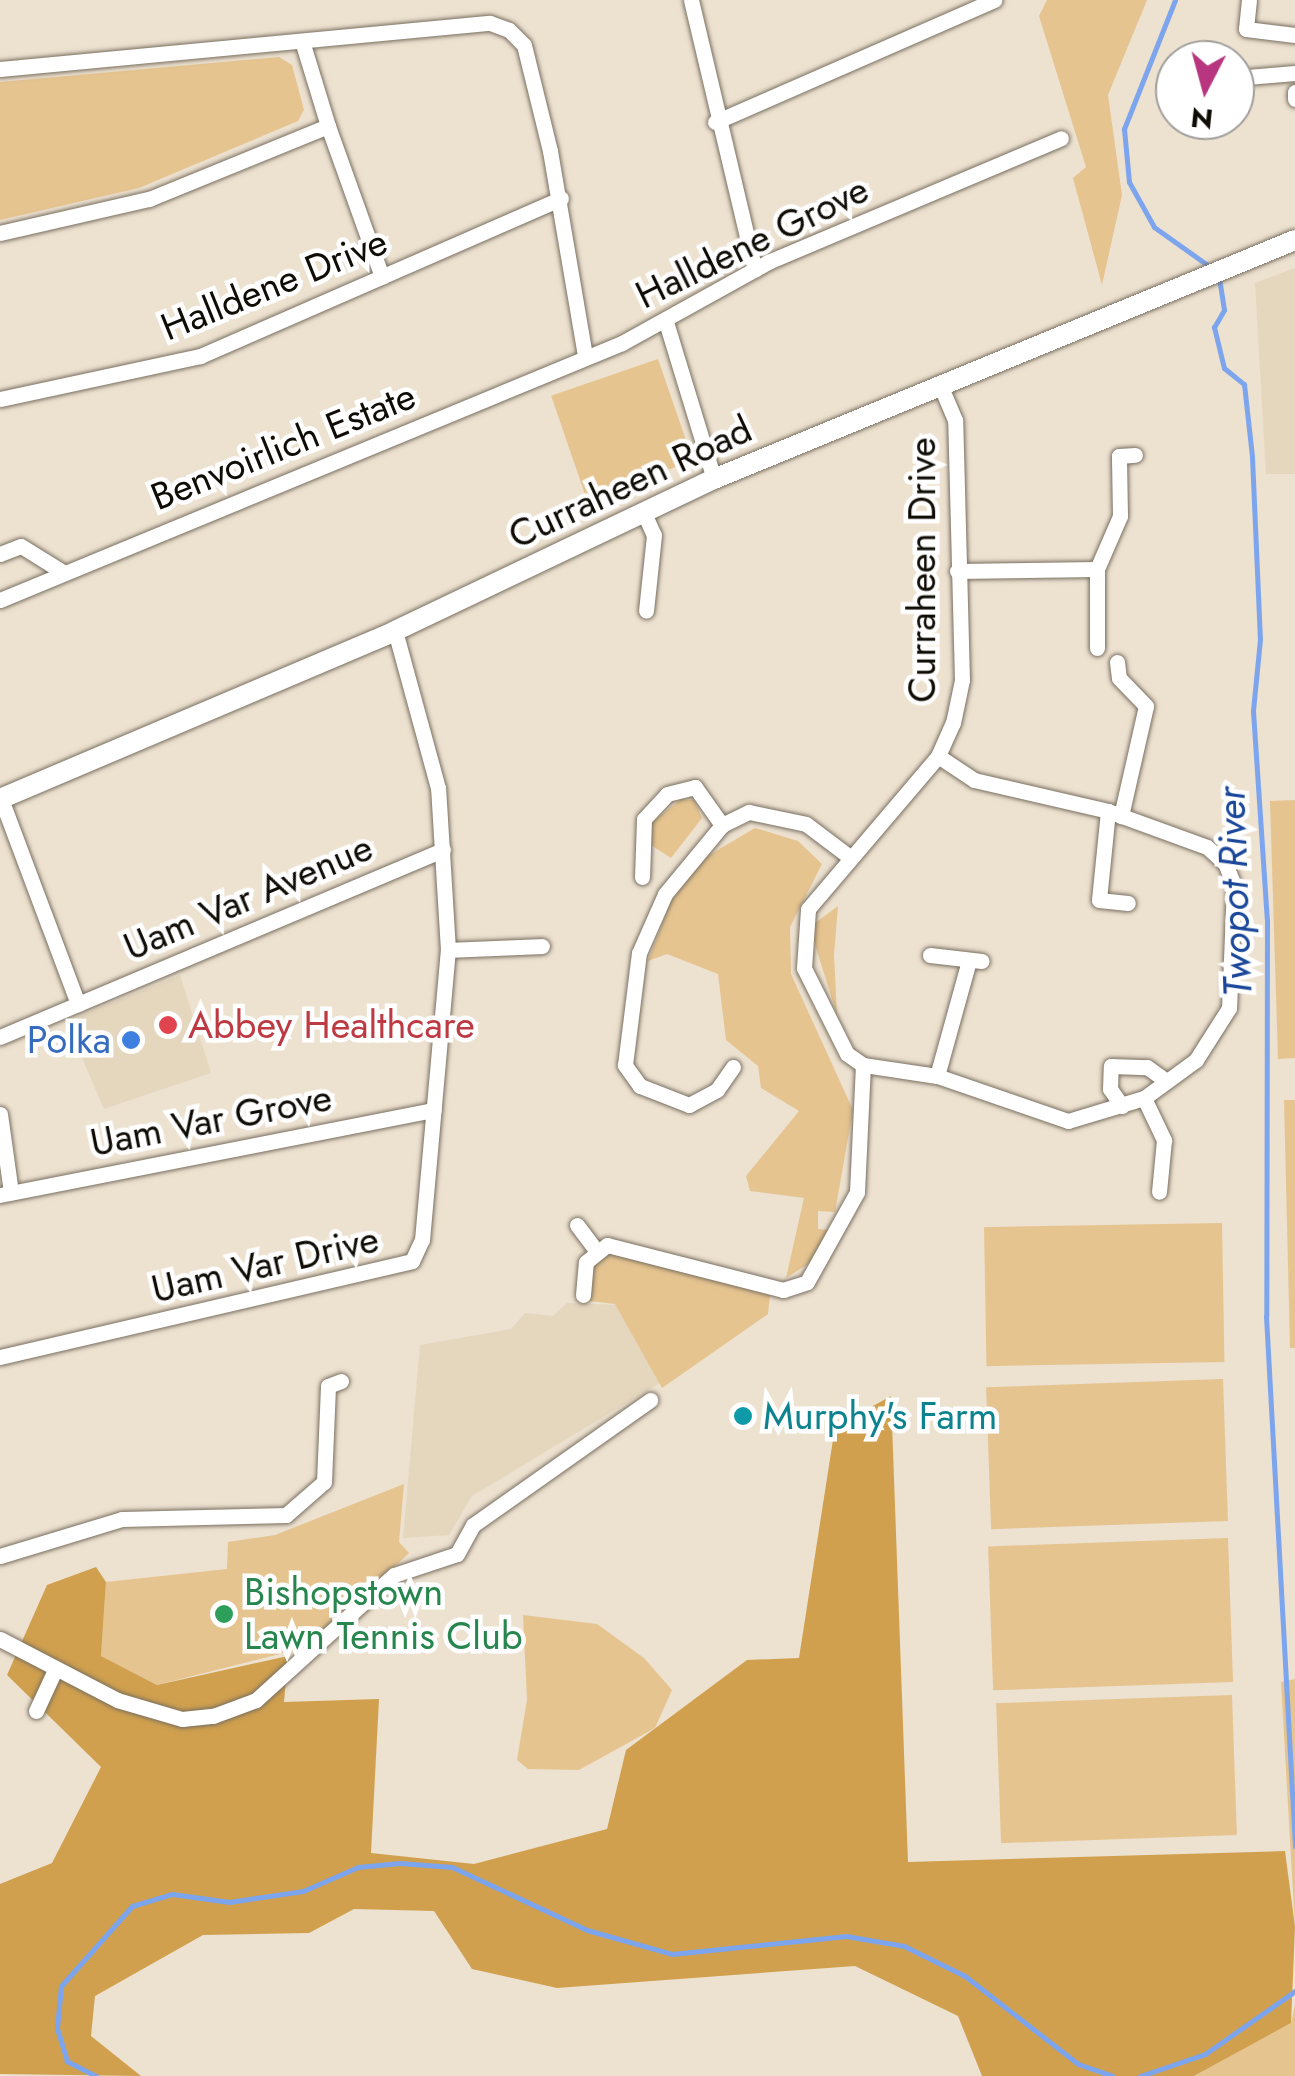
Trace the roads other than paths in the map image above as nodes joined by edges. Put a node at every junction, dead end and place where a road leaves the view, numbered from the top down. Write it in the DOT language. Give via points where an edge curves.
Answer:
graph roads {
  1 [pos="690,0"];
  2 [pos="994,0"];
  3 [pos="1249,0"];
  4 [pos="1295,35"];
  5 [pos="302,44"];
  6 [pos="0,69"];
  7 [pos="1295,73"];
  8 [pos="1255,76"];
  9 [pos="716,122"];
  10 [pos="328,126"];
  11 [pos="1060,138"];
  12 [pos="561,198"];
  13 [pos="0,234"];
  14 [pos="1295,240"];
  15 [pos="755,270"];
  16 [pos="382,277"];
  17 [pos="666,322"];
  18 [pos="585,356"];
  19 [pos="528,381"];
  20 [pos="940,384"];
  21 [pos="0,399"];
  22 [pos="1135,455"];
  23 [pos="714,479"];
  24 [pos="644,513"];
  25 [pos="0,554"];
  26 [pos="1097,569"];
  27 [pos="958,571"];
  28 [pos="63,572"];
  29 [pos="0,600"];
  30 [pos="646,610"];
  31 [pos="395,631"];
  32 [pos="1097,648"];
  33 [pos="1116,662"];
  34 [pos="938,756"];
  35 [pos="0,799"];
  36 [pos="1114,813"];
  37 [pos="722,825"];
  38 [pos="442,850"];
  39 [pos="851,858"];
  40 [pos="642,877"];
  41 [pos="1128,903"];
  42 [pos="542,946"];
  43 [pos="448,950"];
  44 [pos="930,954"];
  45 [pos="78,1004"];
  46 [pos="0,1037"];
  47 [pos="863,1065"];
  48 [pos="732,1068"];
  49 [pos="937,1076"];
  50 [pos="1166,1081"];
  51 [pos="1144,1098"];
  52 [pos="1122,1106"];
  53 [pos="434,1110"];
  54 [pos="0,1114"];
  55 [pos="1159,1192"];
  56 [pos="5,1193"];
  57 [pos="578,1225"];
  58 [pos="595,1248"];
  59 [pos="583,1295"];
  60 [pos="0,1357"];
  61 [pos="341,1381"];
  62 [pos="650,1400"];
  63 [pos="0,1556"];
  64 [pos="0,1640"];
  65 [pos="54,1672"];
  66 [pos="36,1711"];
  1 -- 9 [label="street"];
  2 -- 9 [label="street"];
  3 -- 4 [label="street" via="1246,29"];
  5 -- 6 [label="street"];
  5 -- 10 [label="street"];
  5 -- 12 [label="street" via="490,23 509,30 524,46"];
  7 -- 8 [label="street"];
  9 -- 15 [label="street"];
  10 -- 13 [label="street" via="149,199"];
  10 -- 16 [label="street"];
  11 -- 15 [label="street, Halldene Grove"];
  12 -- 16 [label="street, Halldene Drive"];
  12 -- 18 [label="street"];
  14 -- 20 [label="street, Curraheen Road"];
  15 -- 17 [label="street, Halldene Grove"];
  16 -- 21 [label="street, Halldene Drive" via="200,356"];
  17 -- 18 [label="street, Halldene Grove"];
  17 -- 23 [label="street"];
  18 -- 19 [label="street, Halldene Grove"];
  19 -- 28 [label="street, Benvoirlich Estate"];
  20 -- 23 [label="street, Curraheen Road"];
  20 -- 27 [label="street, Curraheen Drive" via="955,420"];
  22 -- 26 [label="street" via="1119,456 1120,516"];
  23 -- 24 [label="street, Curraheen Road"];
  24 -- 30 [label="street" via="654,535"];
  24 -- 31 [label="street, Curraheen Road"];
  25 -- 28 [label="street" via="21,546"];
  26 -- 27 [label="street"];
  26 -- 32 [label="street"];
  27 -- 34 [label="street, Curraheen Drive" via="962,680"];
  28 -- 29 [label="street, Benvoirlich Estate"];
  31 -- 35 [label="street, Curraheen Road"];
  31 -- 38 [label="street, Uam Var Drive" via="438,788"];
  33 -- 36 [label="street" via="1119,678 1146,706"];
  34 -- 36 [label="street, Curraheen Drive" via="1022,796"];
  34 -- 39 [label="street, Curraheen Drive"];
  35 -- 45 [label="street"];
  36 -- 41 [label="street" via="1099,900"];
  36 -- 50 [label="street, Curraheen Drive" via="1207,847 1234,885 1229,1008 1196,1060"];
  37 -- 39 [label="street" via="778,812"];
  37 -- 40 [label="street" via="695,787 667,794 644,819"];
  37 -- 48 [label="street" via="648,926 622,1043 640,1086 689,1105 717,1090"];
  38 -- 43 [label="street, Uam Var Drive"];
  38 -- 45 [label="street, Uam Var Avenue"];
  39 -- 47 [label="street, Curraheen Drive" via="808,909 802,948 816,1000"];
  42 -- 43 [label="street"];
  43 -- 53 [label="street, Uam Var Drive"];
  44 -- 49 [label="street" via="976,961"];
  45 -- 46 [label="street, Uam Var Avenue"];
  47 -- 49 [label="street, Curraheen Drive"];
  47 -- 58 [label="street" via="856,1192 807,1282 782,1290 648,1252"];
  49 -- 52 [label="street, Curraheen Drive" via="1034,1116 1068,1121"];
  50 -- 51 [label="street, Curraheen Drive"];
  50 -- 52 [label="street" via="1147,1067 1111,1066 1110,1089"];
  51 -- 52 [label="street, Curraheen Drive"];
  51 -- 55 [label="street" via="1164,1140"];
  53 -- 56 [label="street, Uam Var Grove"];
  53 -- 60 [label="street, Uam Var Drive" via="412,1261"];
  54 -- 56 [label="street"];
  57 -- 58 [label="street"];
  58 -- 59 [label="street"];
  61 -- 63 [label="street" via="328,1386 324,1482 286,1514 122,1519"];
  62 -- 65 [label="street" via="474,1525 456,1554 394,1575 256,1700 182,1719"];
  64 -- 65 [label="street"];
  65 -- 66 [label="street"];
}
